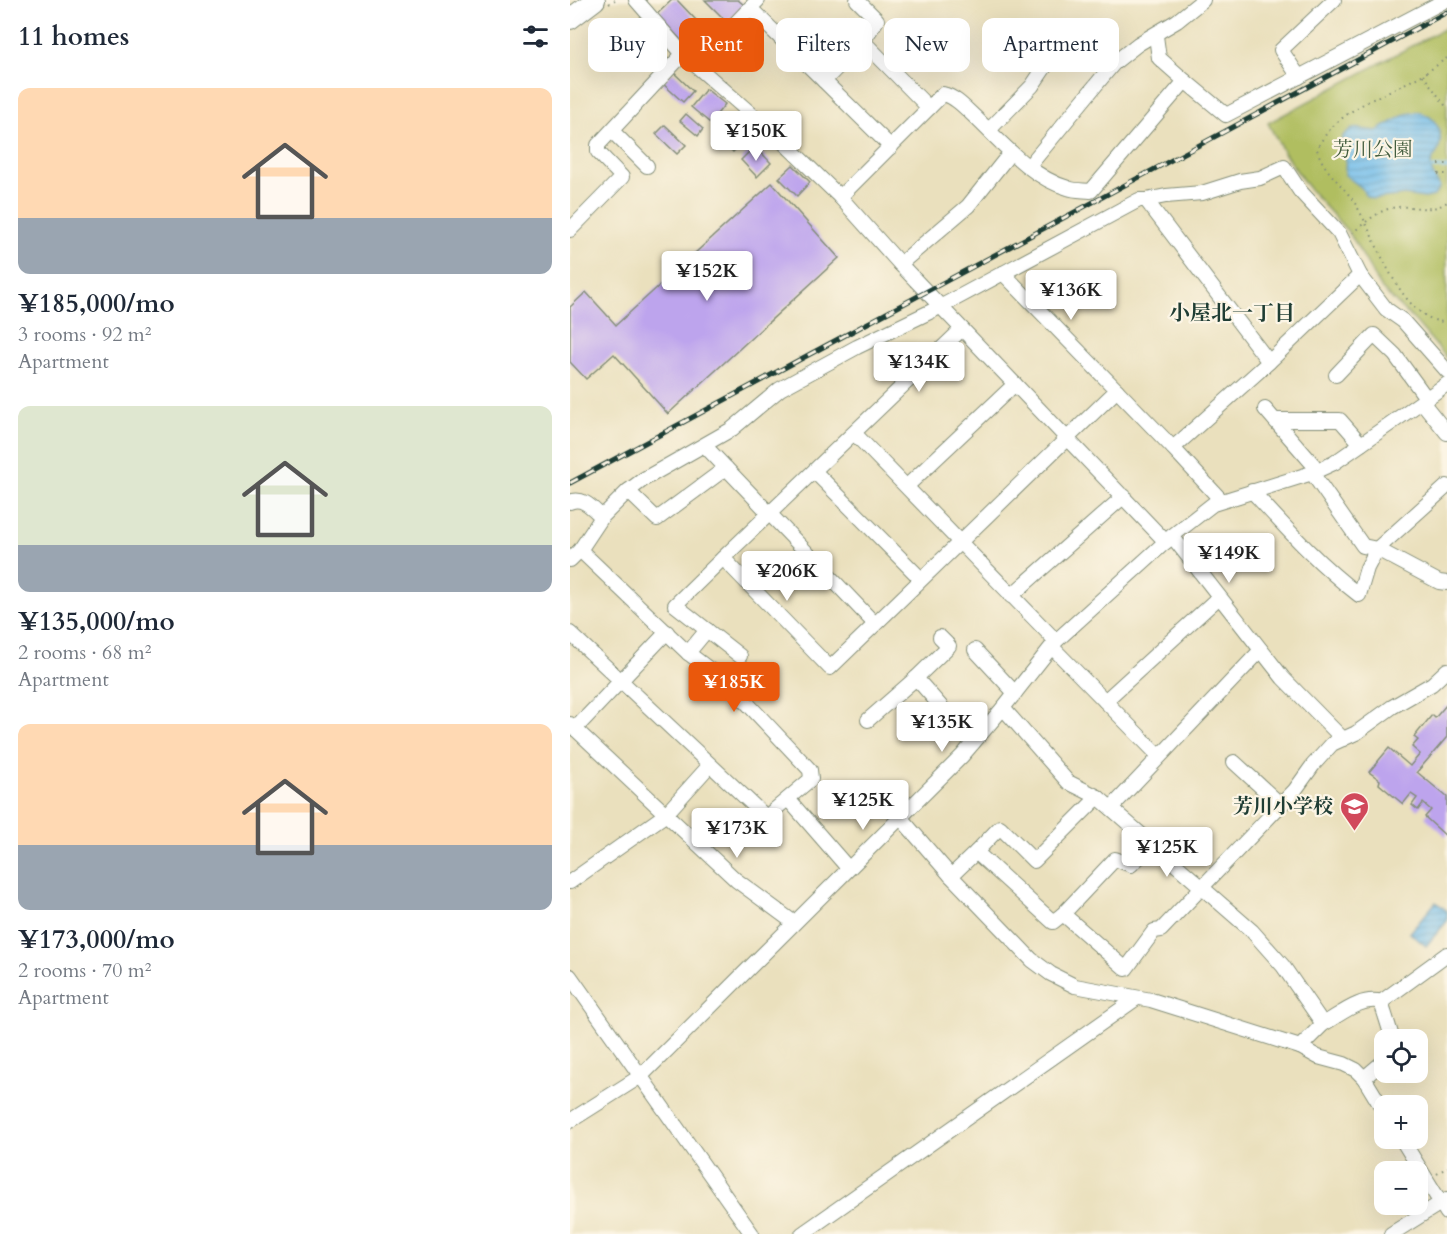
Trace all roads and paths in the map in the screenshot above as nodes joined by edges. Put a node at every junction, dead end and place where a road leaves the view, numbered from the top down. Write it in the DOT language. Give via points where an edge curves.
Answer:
graph roads {
  1 [pos="594,0"];
  2 [pos="636,0"];
  3 [pos="856,0"];
  4 [pos="1203,0"];
  5 [pos="1334,0"];
  6 [pos="1446,0"];
  7 [pos="754,4"];
  8 [pos="740,18"];
  9 [pos="570,19"];
  10 [pos="872,28"];
  11 [pos="1156,36"];
  12 [pos="679,49"];
  13 [pos="872,50"];
  14 [pos="679,58"];
  15 [pos="1447,58"];
  16 [pos="1119,59"];
  17 [pos="703,72"];
  18 [pos="833,72"];
  19 [pos="1042,72"];
  20 [pos="1107,72"];
  21 [pos="1423,75"];
  22 [pos="1299,77"];
  23 [pos="824,81"];
  24 [pos="1185,81"];
  25 [pos="929,108"];
  26 [pos="1447,108"];
  27 [pos="989,130"];
  28 [pos="612,131"];
  29 [pos="891,147"];
  30 [pos="1011,152"];
  31 [pos="1439,164"];
  32 [pos="1447,164"];
  33 [pos="647,166"];
  34 [pos="1029,166"];
  35 [pos="1437,174"];
  36 [pos="1447,174"];
  37 [pos="840,197"];
  38 [pos="1146,200"];
  39 [pos="1447,202"];
  40 [pos="1366,223"];
  41 [pos="570,230"];
  42 [pos="1348,235"];
  43 [pos="900,264"];
  44 [pos="1003,273"];
  45 [pos="1360,275"];
  46 [pos="940,306"];
  47 [pos="1447,322"];
  48 [pos="962,329"];
  49 [pos="1269,362"];
  50 [pos="1447,370"];
  51 [pos="1336,375"];
  52 [pos="1015,384"];
  53 [pos="1447,384"];
  54 [pos="1117,390"];
  55 [pos="1425,400"];
  56 [pos="1265,409"];
  57 [pos="1275,420"];
  58 [pos="854,433"];
  59 [pos="1447,433"];
  60 [pos="1066,438"];
  61 [pos="1361,444"];
  62 [pos="705,446"];
  63 [pos="1173,448"];
  64 [pos="726,468"];
  65 [pos="1315,471"];
  66 [pos="815,472"];
  67 [pos="907,486"];
  68 [pos="1447,486"];
  69 [pos="628,491"];
  70 [pos="1252,491"];
  71 [pos="1124,496"];
  72 [pos="1221,500"];
  73 [pos="570,502"];
  74 [pos="769,514"];
  75 [pos="602,517"];
  76 [pos="1169,539"];
  77 [pos="959,542"];
  78 [pos="1377,549"];
  79 [pos="580,550"];
  80 [pos="723,558"];
  81 [pos="570,560"];
  82 [pos="921,579"];
  83 [pos="1447,583"];
  84 [pos="1011,596"];
  85 [pos="1219,597"];
  86 [pos="875,624"];
  87 [pos="707,630"];
  88 [pos="667,632"];
  89 [pos="570,633"];
  90 [pos="940,637"];
  91 [pos="1054,644"];
  92 [pos="975,650"];
  93 [pos="1262,650"];
  94 [pos="688,652"];
  95 [pos="740,656"];
  96 [pos="1447,670"];
  97 [pos="916,678"];
  98 [pos="620,681"];
  99 [pos="1015,693"];
  100 [pos="1106,701"];
  101 [pos="1003,708"];
  102 [pos="868,720"];
  103 [pos="573,726"];
  104 [pos="1343,739"];
  105 [pos="973,742"];
  106 [pos="1159,756"];
  107 [pos="1234,762"];
  108 [pos="709,766"];
  109 [pos="1098,797"];
  110 [pos="788,799"];
  111 [pos="1281,805"];
  112 [pos="1111,808"];
  113 [pos="665,815"];
  114 [pos="899,816"];
  115 [pos="1152,845"];
  116 [pos="976,852"];
  117 [pos="848,868"];
  118 [pos="951,876"];
  119 [pos="570,882"];
  120 [pos="1202,886"];
  121 [pos="1064,914"];
  122 [pos="793,922"];
  123 [pos="1447,954"];
  124 [pos="570,976"];
  125 [pos="1137,998"];
  126 [pos="1382,1002"];
  127 [pos="1323,1024"];
  128 [pos="1390,1029"];
  129 [pos="1300,1047"];
  130 [pos="1374,1070"];
  131 [pos="641,1076"];
  132 [pos="1364,1078"];
  133 [pos="1374,1095"];
  134 [pos="570,1120"];
  135 [pos="1408,1149"];
  136 [pos="1445,1205"];
  137 [pos="752,1234"];
  138 [pos="802,1234"];
  139 [pos="1391,1234"];
  1 -- 9 [label="highway"];
  2 -- 12 [label="street"];
  3 -- 10 [label="street" via="877,20"];
  4 -- 11 [label="street"];
  5 -- 22 [label="street" via="1281,50"];
  6 -- 22 [label="street"];
  7 -- 8 [label="street"];
  7 -- 23 [label="street"];
  11 -- 16 [label="street"];
  11 -- 24 [label="street" via="1159,58"];
  13 -- 25 [label="street"];
  14 -- 28 [label="street"];
  15 -- 21 [label="path"];
  17 -- 37 [label="street"];
  18 -- 23 [label="street"];
  19 -- 27 [label="street"];
  20 -- 34 [label="street"];
  21 -- 26 [label="path"];
  21 -- 40 [label="path" via="1348,113 1322,138 1317,150 1320,161 1342,184"];
  22 -- 24 [label="street" via="1226,115"];
  23 -- 29 [label="street"];
  24 -- 34 [label="street" via="1091,191 1052,183"];
  25 -- 27 [label="street" via="943,94 949,95"];
  25 -- 29 [label="street"];
  27 -- 30 [label="street"];
  28 -- 33 [label="street"];
  28 -- 41 [label="street" via="598,146 598,152 622,177"];
  29 -- 37 [label="street"];
  30 -- 34 [label="street"];
  30 -- 43 [label="street" via="968,206"];
  31 -- 32 [label="path"];
  35 -- 36 [label="path"];
  37 -- 43 [label="street"];
  38 -- 44 [label="street" via="1139,200"];
  38 -- 45 [label="street" via="1202,193 1260,178 1284,167 1339,233"];
  38 -- 49 [label="street"];
  39 -- 40 [label="path" via="1438,209 1392,208"];
  40 -- 42 [label="path"];
  40 -- 47 [label="path" via="1397,287 1419,313"];
  43 -- 46 [label="street"];
  44 -- 46 [label="street"];
  44 -- 54 [label="street"];
  45 -- 49 [label="street"];
  45 -- 50 [label="street" via="1386,309 1403,321"];
  46 -- 48 [label="street"];
  46 -- 62 [label="street" via="780,389"];
  48 -- 52 [label="street"];
  48 -- 58 [label="street"];
  49 -- 63 [label="street"];
  51 -- 55 [label="street" via="1374,335 1395,355"];
  52 -- 60 [label="street"];
  52 -- 67 [label="street"];
  53 -- 55 [label="street"];
  54 -- 60 [label="street"];
  54 -- 63 [label="street"];
  55 -- 59 [label="street"];
  55 -- 61 [label="street"];
  56 -- 57 [label="street"];
  57 -- 61 [label="street" via="1340,420"];
  57 -- 65 [label="street"];
  58 -- 66 [label="street"];
  58 -- 67 [label="street"];
  60 -- 71 [label="street"];
  60 -- 77 [label="street"];
  61 -- 65 [label="street"];
  62 -- 64 [label="street"];
  62 -- 69 [label="street"];
  63 -- 72 [label="street"];
  64 -- 69 [label="street" via="657,519"];
  64 -- 74 [label="street"];
  65 -- 70 [label="street"];
  65 -- 78 [label="street" via="1363,546"];
  66 -- 74 [label="street"];
  66 -- 82 [label="street"];
  67 -- 77 [label="street"];
  68 -- 78 [label="street"];
  69 -- 75 [label="street"];
  70 -- 72 [label="street"];
  70 -- 78 [label="street" via="1300,544 1359,595"];
  71 -- 76 [label="street"];
  71 -- 84 [label="street"];
  72 -- 76 [label="street"];
  73 -- 75 [label="street" via="585,502"];
  74 -- 80 [label="street"];
  74 -- 86 [label="street"];
  75 -- 79 [label="street"];
  76 -- 85 [label="street"];
  76 -- 91 [label="street"];
  77 -- 82 [label="street"];
  77 -- 84 [label="street"];
  78 -- 83 [label="street"];
  79 -- 81 [label="street"];
  79 -- 88 [label="street"];
  80 -- 86 [label="street" via="830,668"];
  80 -- 87 [label="street" via="675,605"];
  82 -- 86 [label="street"];
  84 -- 91 [label="street"];
  85 -- 93 [label="street"];
  85 -- 100 [label="street"];
  87 -- 94 [label="street"];
  87 -- 95 [label="street"];
  88 -- 94 [label="street"];
  88 -- 98 [label="street"];
  89 -- 98 [label="street"];
  90 -- 97 [label="street" via="949,646"];
  91 -- 99 [label="street"];
  91 -- 100 [label="street"];
  92 -- 99 [label="street"];
  93 -- 104 [label="street" via="1283,678"];
  93 -- 106 [label="street"];
  94 -- 110 [label="street" via="730,685 810,770 811,779"];
  96 -- 104 [label="street" via="1432,684"];
  97 -- 102 [label="street"];
  97 -- 105 [label="street"];
  98 -- 103 [label="street"];
  98 -- 108 [label="street"];
  99 -- 101 [label="street"];
  100 -- 106 [label="street"];
  101 -- 105 [label="street"];
  101 -- 109 [label="street" via="1068,783"];
  103 -- 113 [label="street"];
  104 -- 111 [label="street" via="1332,744"];
  105 -- 114 [label="street"];
  106 -- 112 [label="street"];
  107 -- 111 [label="street"];
  108 -- 110 [label="street" via="766,817"];
  108 -- 113 [label="street"];
  109 -- 112 [label="street"];
  109 -- 116 [label="street" via="1034,861 1000,826"];
  110 -- 117 [label="street"];
  111 -- 120 [label="street"];
  112 -- 115 [label="street"];
  113 -- 119 [label="street"];
  113 -- 122 [label="street" via="736,880"];
  114 -- 117 [label="street"];
  114 -- 118 [label="street"];
  115 -- 120 [label="street"];
  115 -- 121 [label="street" via="1131,865 1115,859"];
  116 -- 118 [label="street"];
  116 -- 121 [label="street" via="1053,922"];
  117 -- 122 [label="street"];
  118 -- 125 [label="street" via="1032,960 1051,974 1075,986"];
  120 -- 121 [label="street" via="1161,930 1154,931 1126,969"];
  120 -- 127 [label="street" via="1252,931 1283,966"];
  122 -- 131 [label="street"];
  123 -- 126 [label="street"];
  124 -- 131 [label="street"];
  125 -- 129 [label="street"];
  125 -- 138 [label="street"];
  126 -- 127 [label="street" via="1373,999"];
  126 -- 128 [label="street"];
  127 -- 129 [label="street"];
  129 -- 132 [label="street" via="1344,1064"];
  130 -- 132 [label="street"];
  131 -- 134 [label="street"];
  131 -- 137 [label="street"];
  132 -- 133 [label="street"];
  135 -- 136 [label="street"];
  136 -- 139 [label="street"];
}
